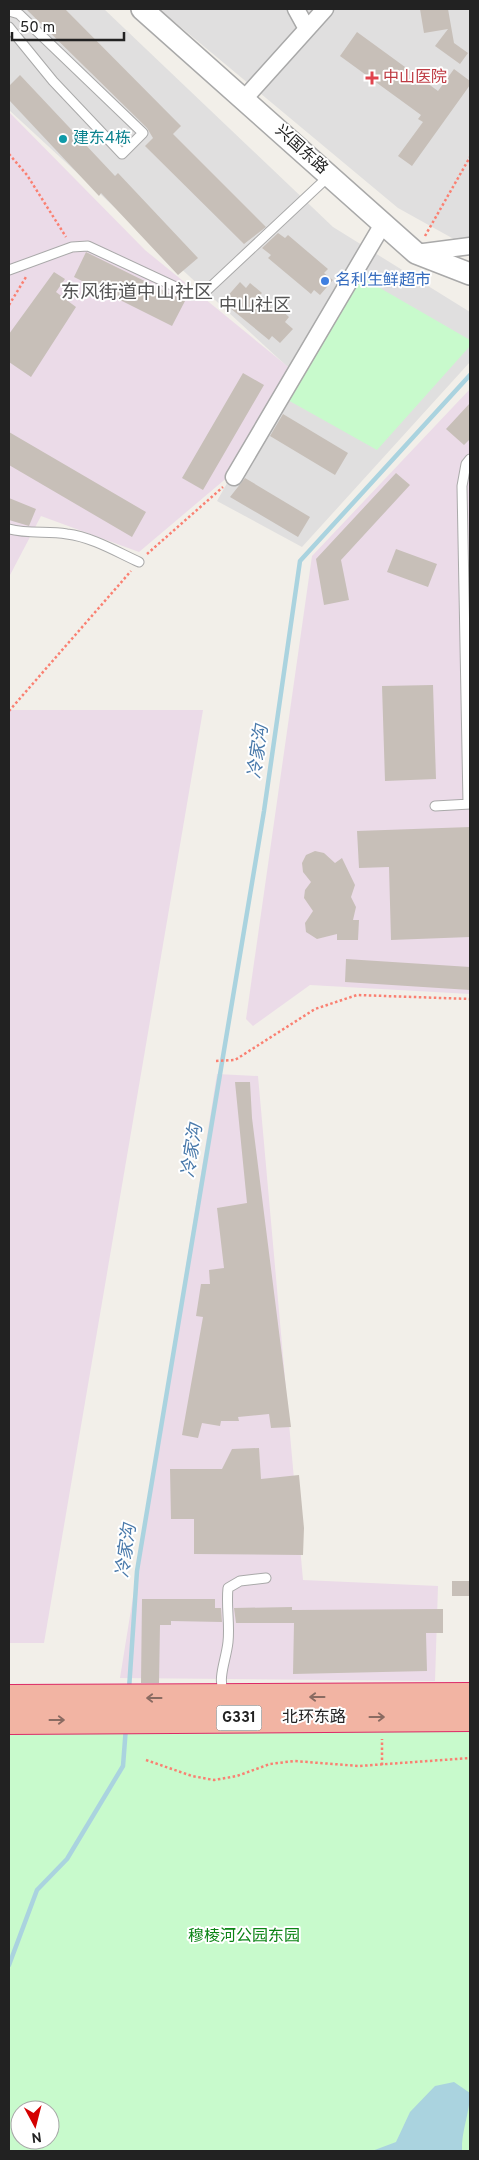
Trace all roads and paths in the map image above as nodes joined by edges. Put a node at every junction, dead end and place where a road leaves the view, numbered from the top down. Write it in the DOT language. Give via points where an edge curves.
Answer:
graph roads {
  1 [pos="142,9"];
  2 [pos="296,9"];
  3 [pos="325,9"];
  4 [pos="9,11"];
  5 [pos="21,11"];
  6 [pos="9,27"];
  7 [pos="307,30"];
  8 [pos="244,99"];
  9 [pos="9,154"];
  10 [pos="470,157"];
  11 [pos="329,175"];
  12 [pos="383,224"];
  13 [pos="470,246"];
  14 [pos="72,247"];
  15 [pos="416,253"];
  16 [pos="40,258"];
  17 [pos="9,270"];
  18 [pos="470,274"];
  19 [pos="9,305"];
  20 [pos="470,459"];
  21 [pos="234,477"];
  22 [pos="9,529"];
  23 [pos="139,562"];
  24 [pos="9,711"];
  25 [pos="469,804"];
  26 [pos="436,806"];
  27 [pos="470,999"];
  28 [pos="216,1061"];
  29 [pos="266,1578"];
  30 [pos="470,1697"];
  31 [pos="225,1698"];
  32 [pos="9,1699"];
  33 [pos="382,1717"];
  34 [pos="470,1717"];
  35 [pos="9,1720"];
  36 [pos="470,1758"];
  37 [pos="146,1760"];
  38 [pos="382,1764"];
  1 -- 8 [label="street, 兴国东路"];
  2 -- 7 [label="street"];
  3 -- 7 [label="street"];
  4 -- 5 [label="lane"];
  5 -- 6 [label="lane"];
  5 -- 6 [label="lane" via="143,134 122,154 53,81"];
  7 -- 8 [label="street"];
  8 -- 11 [label="street, 兴国东路"];
  9 -- 14 [label="path" via="27,175"];
  10 -- 15 [label="path"];
  11 -- 12 [label="street, 兴国东路"];
  11 -- 14 [label="lane" via="203,294 192,294 88,246"];
  12 -- 15 [label="street, 兴国东路"];
  12 -- 21 [label="street"];
  13 -- 15 [label="street"];
  14 -- 16 [label="lane"];
  15 -- 18 [label="street, 兴国东路"];
  16 -- 17 [label="lane"];
  16 -- 19 [label="path"];
  20 -- 25 [label="lane" via="462,486"];
  21 -- 23 [label="path"];
  22 -- 23 [label="lane" via="22,533 68,534"];
  23 -- 24 [label="path"];
  25 -- 26 [label="lane"];
  27 -- 28 [label="path" via="357,995 315,1009 234,1060"];
  29 -- 31 [label="lane" via="240,1581 228,1588 228,1643 221,1687"];
  30 -- 31 [label="highway, 北环东路 / G331, one-way"];
  31 -- 32 [label="highway, 北环东路 / G331, one-way"];
  33 -- 34 [label="highway, 北环东路 / G331"];
  35 -- 33 [label="highway, 北环东路 / G331, one-way"];
  33 -- 38 [label="path"];
  36 -- 38 [label="path"];
  37 -- 38 [label="path" via="214,1780 270,1764 294,1761 359,1766"];
}
